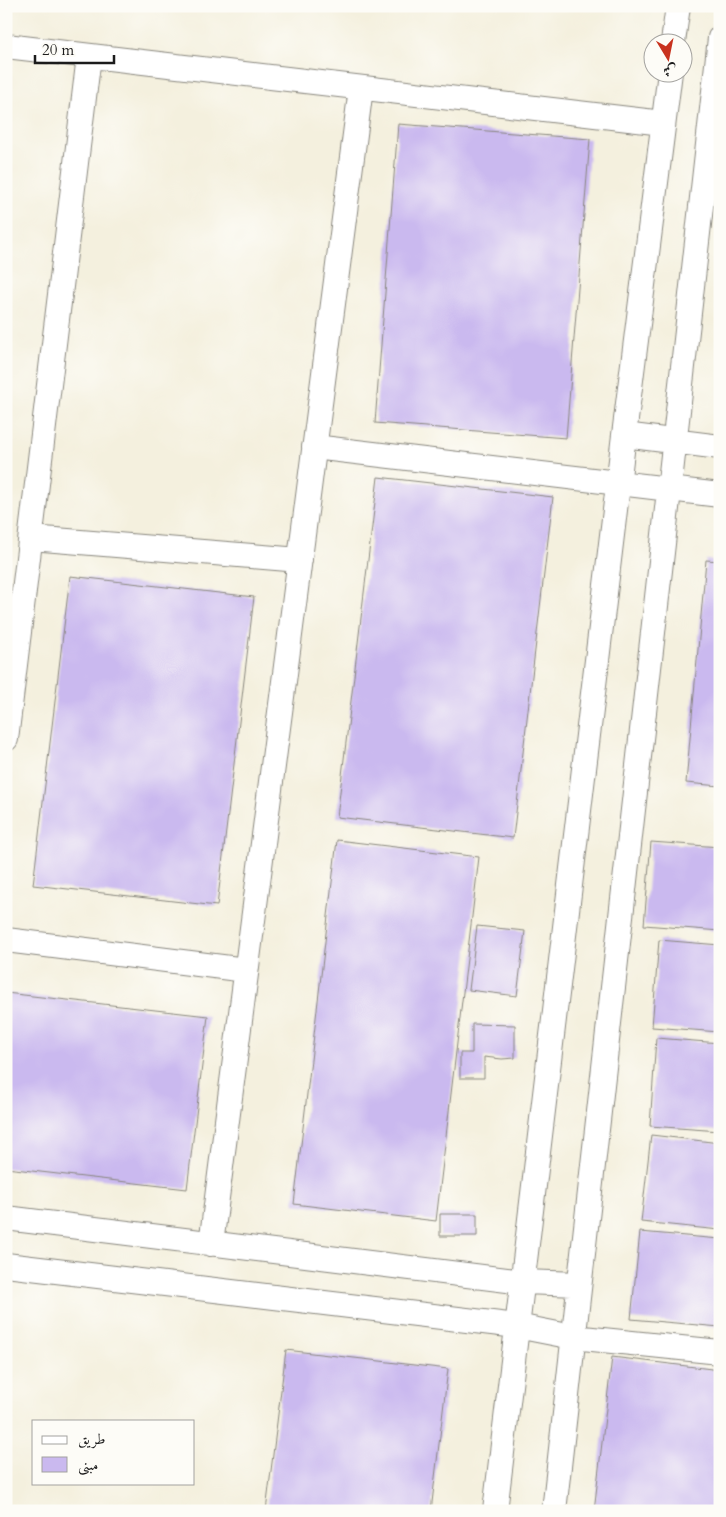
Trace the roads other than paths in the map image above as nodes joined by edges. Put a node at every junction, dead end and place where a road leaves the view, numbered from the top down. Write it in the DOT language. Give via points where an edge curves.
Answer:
graph roads {
  1 [pos="678,6"];
  2 [pos="674,32"];
  3 [pos="720,38"];
  4 [pos="6,46"];
  5 [pos="89,56"];
  6 [pos="669,82"];
  7 [pos="361,88"];
  8 [pos="664,123"];
  9 [pos="624,435"];
  10 [pos="674,441"];
  11 [pos="314,447"];
  12 [pos="720,447"];
  13 [pos="618,482"];
  14 [pos="669,489"];
  15 [pos="720,495"];
  16 [pos="31,538"];
  17 [pos="300,560"];
  18 [pos="6,739"];
  19 [pos="6,940"];
  20 [pos="246,970"];
  21 [pos="6,1218"];
  22 [pos="211,1244"];
  23 [pos="6,1265"];
  24 [pos="523,1282"];
  25 [pos="579,1284"];
  26 [pos="517,1326"];
  27 [pos="573,1337"];
  28 [pos="720,1352"];
  29 [pos="495,1511"];
  30 [pos="554,1511"];
  1 -- 2 [label="street"];
  3 -- 10 [label="street"];
  4 -- 5 [label="street"];
  5 -- 7 [label="street"];
  5 -- 16 [label="street"];
  6 -- 8 [label="street"];
  7 -- 8 [label="street"];
  7 -- 11 [label="street"];
  8 -- 9 [label="street"];
  9 -- 10 [label="street"];
  9 -- 13 [label="street"];
  10 -- 12 [label="street"];
  10 -- 14 [label="street"];
  11 -- 13 [label="street"];
  11 -- 17 [label="street"];
  13 -- 14 [label="street"];
  13 -- 24 [label="street"];
  14 -- 15 [label="street"];
  14 -- 25 [label="street"];
  16 -- 17 [label="street"];
  16 -- 18 [label="street"];
  17 -- 20 [label="street"];
  19 -- 20 [label="street"];
  20 -- 22 [label="street"];
  21 -- 22 [label="street"];
  22 -- 24 [label="street"];
  23 -- 26 [label="street"];
  24 -- 25 [label="street"];
  24 -- 26 [label="street"];
  25 -- 27 [label="street"];
  26 -- 27 [label="street"];
  26 -- 29 [label="street"];
  27 -- 28 [label="street"];
  27 -- 30 [label="street"];
}
